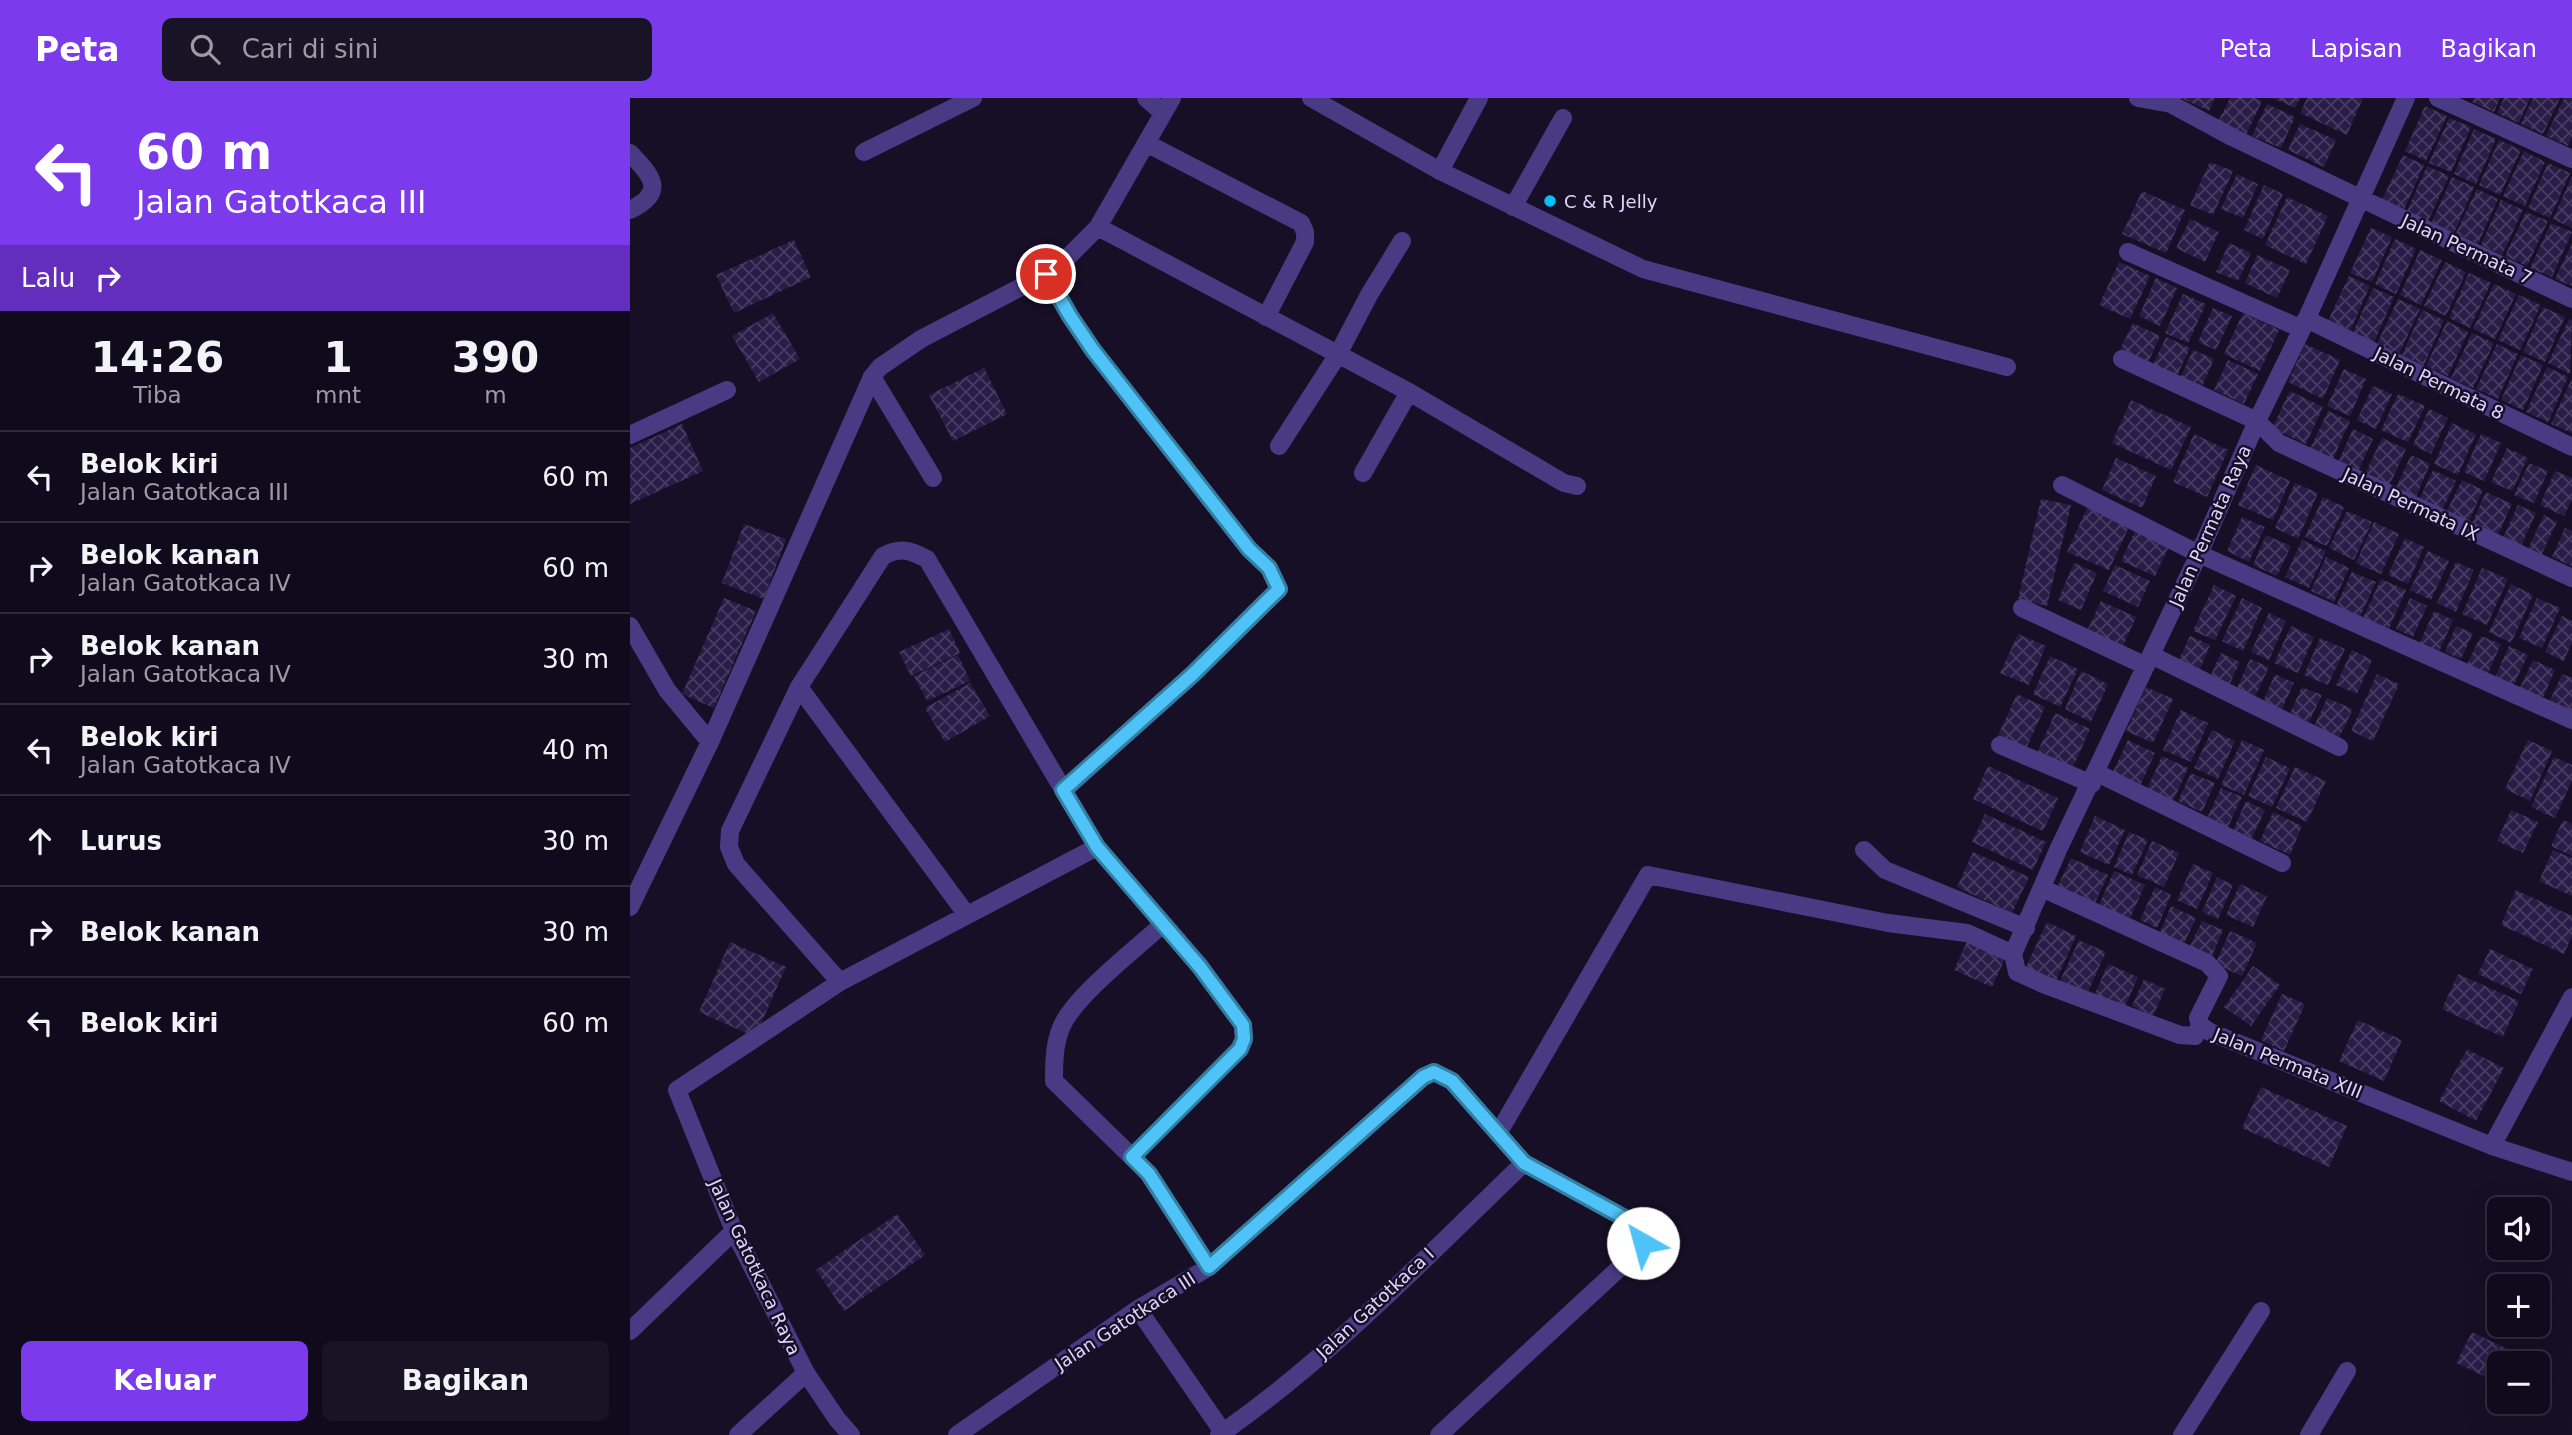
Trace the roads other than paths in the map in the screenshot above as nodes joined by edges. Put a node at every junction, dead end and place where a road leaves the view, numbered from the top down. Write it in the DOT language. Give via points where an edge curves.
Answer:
graph roads {
  1 [pos="973,98"];
  2 [pos="1146,98"];
  3 [pos="1311,98"];
  4 [pos="1479,98"];
  5 [pos="2138,98"];
  6 [pos="2406,98"];
  7 [pos="2438,98"];
  8 [pos="2171,101"];
  9 [pos="1167,105"];
  10 [pos="1338,105"];
  11 [pos="1563,118"];
  12 [pos="1146,143"];
  13 [pos="864,152"];
  14 [pos="630,153"];
  15 [pos="2572,159"];
  16 [pos="1440,171"];
  17 [pos="2361,199"];
  18 [pos="1513,207"];
  19 [pos="630,209"];
  20 [pos="1098,227"];
  21 [pos="1402,241"];
  22 [pos="2128,252"];
  23 [pos="1046,274"];
  24 [pos="2572,299"];
  25 [pos="1266,317"];
  26 [pos="2304,324"];
  27 [pos="1337,356"];
  28 [pos="2122,359"];
  29 [pos="2007,367"];
  30 [pos="872,377"];
  31 [pos="727,390"];
  32 [pos="1409,392"];
  33 [pos="2257,421"];
  34 [pos="630,435"];
  35 [pos="1279,446"];
  36 [pos="2572,447"];
  37 [pos="1363,472"];
  38 [pos="933,478"];
  39 [pos="2062,485"];
  40 [pos="1577,486"];
  41 [pos="2199,554"];
  42 [pos="2572,578"];
  43 [pos="2022,608"];
  44 [pos="630,626"];
  45 [pos="2149,660"];
  46 [pos="799,687"];
  47 [pos="2572,720"];
  48 [pos="710,742"];
  49 [pos="2000,745"];
  50 [pos="2339,747"];
  51 [pos="2093,778"];
  52 [pos="1063,790"];
  53 [pos="1097,847"];
  54 [pos="1864,850"];
  55 [pos="2282,863"];
  56 [pos="2044,889"];
  57 [pos="630,907"];
  58 [pos="967,915"];
  59 [pos="1163,924"];
  60 [pos="2026,928"];
  61 [pos="2013,954"];
  62 [pos="839,982"];
  63 [pos="2572,997"];
  64 [pos="2200,1025"];
  65 [pos="1499,1132"];
  66 [pos="2492,1146"];
  67 [pos="1132,1157"];
  68 [pos="1524,1163"];
  69 [pos="2572,1172"];
  70 [pos="734,1231"];
  71 [pos="1209,1267"];
  72 [pos="1138,1309"];
  73 [pos="2261,1311"];
  74 [pos="630,1331"];
  75 [pos="2347,1371"];
  76 [pos="806,1373"];
  77 [pos="1222,1434"];
  78 [pos="738,1435"];
  79 [pos="851,1435"];
  80 [pos="957,1435"];
  81 [pos="1439,1435"];
  82 [pos="2182,1435"];
  83 [pos="2309,1435"];
  1 -- 13 [label="street"];
  2 -- 9 [label="street"];
  3 -- 10 [label="street"];
  4 -- 16 [label="street"];
  5 -- 8 [label="street, Jalan Permata 7"];
  6 -- 17 [label="street, Jalan Permata Raya"];
  7 -- 15 [label="street"];
  8 -- 17 [label="street, Jalan Permata 7" via="2232,138"];
  9 -- 12 [label="street"];
  10 -- 16 [label="street"];
  11 -- 18 [label="street"];
  12 -- 20 [label="street"];
  12 -- 25 [label="street" via="1301,223 1305,242"];
  14 -- 19 [label="street" via="653,184 651,197"];
  16 -- 18 [label="street"];
  17 -- 24 [label="street, Jalan Permata 7"];
  17 -- 26 [label="street, Jalan Permata Raya"];
  18 -- 29 [label="street" via="1643,269"];
  20 -- 23 [label="street"];
  20 -- 25 [label="street"];
  21 -- 27 [label="street"];
  22 -- 26 [label="street, Jalan Permata 8"];
  23 -- 30 [label="street" via="920,339"];
  23 -- 52 [label="street" via="1093,350 1249,549 1269,568 1279,589 1193,674"];
  25 -- 27 [label="street"];
  26 -- 33 [label="street, Jalan Permata Raya"];
  26 -- 36 [label="street, Jalan Permata 8"];
  27 -- 32 [label="street"];
  27 -- 35 [label="street"];
  28 -- 33 [label="street, Jalan Permata IX"];
  30 -- 38 [label="street"];
  30 -- 48 [label="street"];
  31 -- 34 [label="street"];
  32 -- 37 [label="street"];
  32 -- 40 [label="street" via="1564,483"];
  33 -- 41 [label="street, Jalan Permata Raya"];
  33 -- 42 [label="street, Jalan Permata IX" via="2279,443"];
  39 -- 41 [label="street"];
  41 -- 45 [label="street, Jalan Permata Raya"];
  41 -- 47 [label="street"];
  43 -- 45 [label="street"];
  44 -- 48 [label="street" via="667,690"];
  45 -- 50 [label="street"];
  45 -- 51 [label="street, Jalan Permata Raya"];
  46 -- 52 [label="street" via="883,556 908,549 927,559"];
  46 -- 58 [label="street"];
  46 -- 62 [label="street" via="736,816 729,847 736,864"];
  48 -- 57 [label="street"];
  49 -- 51 [label="street"];
  51 -- 55 [label="street"];
  51 -- 56 [label="street, Jalan Permata Raya"];
  52 -- 53 [label="street"];
  53 -- 58 [label="street"];
  53 -- 59 [label="street"];
  54 -- 60 [label="street" via="1885,870"];
  56 -- 60 [label="street, Jalan Permata Raya"];
  56 -- 64 [label="street, Jalan Permata XIII" via="2215,969 2219,976 2198,1018"];
  58 -- 62 [label="street"];
  59 -- 67 [label="street" via="1243,1025 1244,1039 1240,1049"];
  59 -- 67 [label="street" via="1080,999 1061,1027 1055,1054 1054,1081"];
  60 -- 61 [label="street, Jalan Permata Raya"];
  61 -- 64 [label="street" via="2017,972 2043,984 2180,1035 2195,1037"];
  61 -- 65 [label="street" via="1967,933 1888,923 1647,875"];
  62 -- 70 [label="street, Jalan Gatotkaca Raya" via="677,1090"];
  63 -- 66 [label="street"];
  64 -- 66 [label="street, Jalan Permata XIII"];
  65 -- 68 [label="street, Jalan Gatotkaca III"];
  65 -- 71 [label="street, Jalan Gatotkaca III" via="1452,1081 1434,1072 1423,1077"];
  66 -- 69 [label="street, Jalan Permata XIII"];
  67 -- 71 [label="street" via="1149,1174"];
  68 -- 77 [label="street, Jalan Gatotkaca I" via="1300,1373"];
  68 -- 81 [label="street, Jalan Gatotkaca III" via="1641,1227 1643,1243"];
  70 -- 74 [label="street"];
  70 -- 76 [label="street, Jalan Gatotkaca Raya"];
  71 -- 72 [label="street, Jalan Gatotkaca III"];
  72 -- 77 [label="street"];
  72 -- 80 [label="street, Jalan Gatotkaca III"];
  73 -- 82 [label="street"];
  75 -- 83 [label="street"];
  76 -- 78 [label="street"];
  76 -- 79 [label="street, Jalan Gatotkaca Raya"];
}
